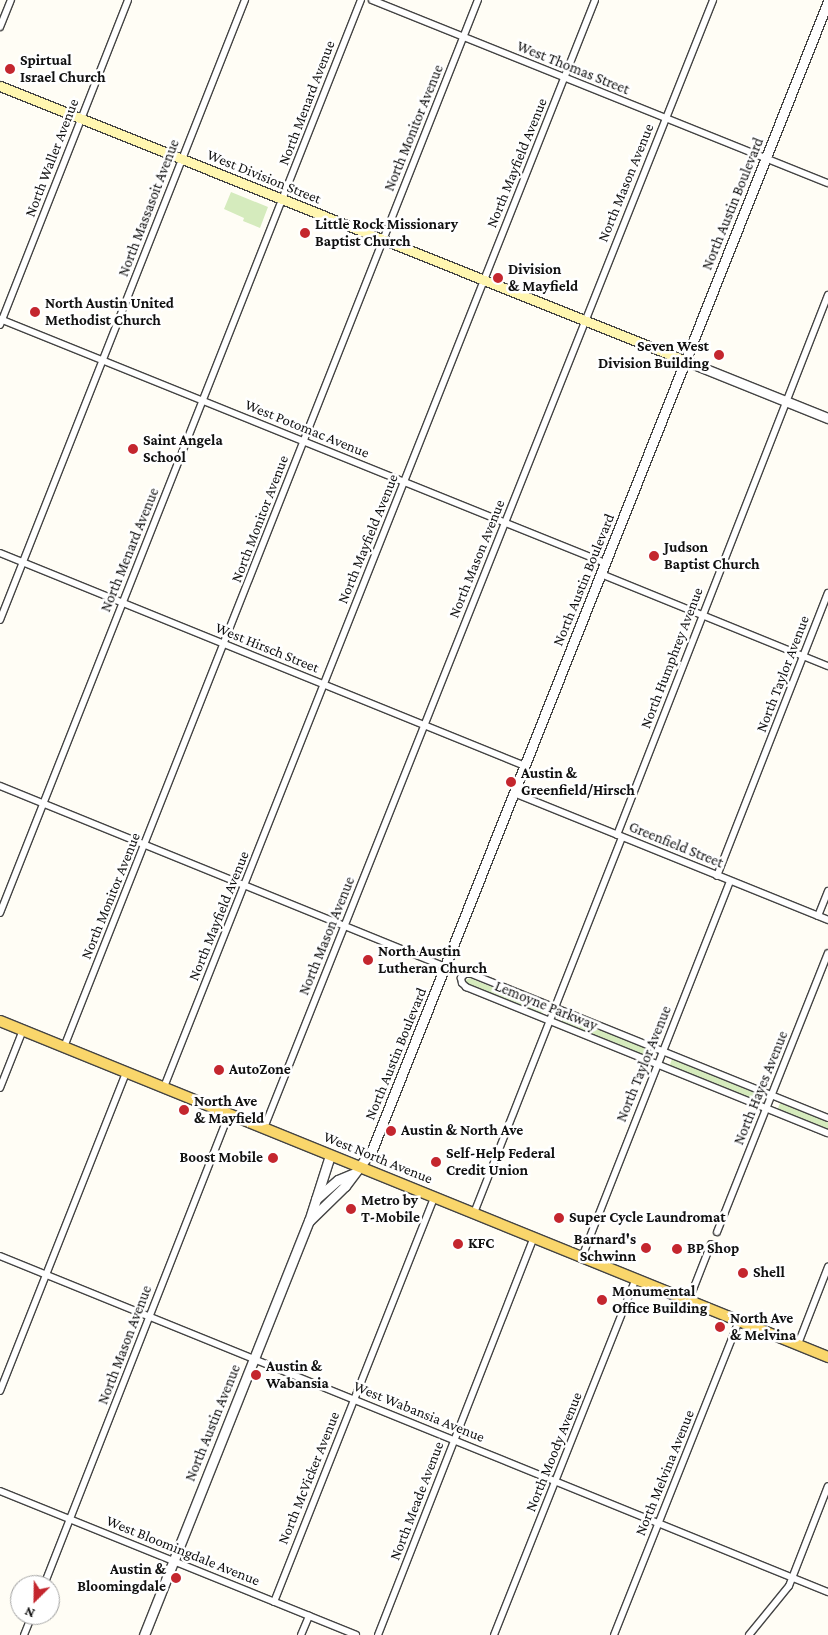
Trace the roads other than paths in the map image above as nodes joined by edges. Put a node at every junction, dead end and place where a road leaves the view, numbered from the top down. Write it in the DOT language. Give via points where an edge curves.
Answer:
graph roads {
  1 [pos="11,0"];
  2 [pos="128,0"];
  3 [pos="244,0"];
  4 [pos="361,0"];
  5 [pos="372,0"];
  6 [pos="478,0"];
  7 [pos="595,0"];
  8 [pos="713,0"];
  9 [pos="828,1"];
  10 [pos="0,27"];
  11 [pos="464,37"];
  12 [pos="564,77"];
  13 [pos="0,86"];
  14 [pos="666,118"];
  15 [pos="81,119"];
  16 [pos="766,158"];
  17 [pos="181,159"];
  18 [pos="828,183"];
  19 [pos="282,199"];
  20 [pos="383,240"];
  21 [pos="484,280"];
  22 [pos="828,295"];
  23 [pos="585,320"];
  24 [pos="1,321"];
  25 [pos="103,360"];
  26 [pos="686,360"];
  27 [pos="203,400"];
  28 [pos="786,401"];
  29 [pos="828,418"];
  30 [pos="304,441"];
  31 [pos="404,482"];
  32 [pos="505,522"];
  33 [pos="0,554"];
  34 [pos="23,563"];
  35 [pos="605,563"];
  36 [pos="601,574"];
  37 [pos="828,594"];
  38 [pos="123,603"];
  39 [pos="702,615"];
  40 [pos="0,620"];
  41 [pos="224,644"];
  42 [pos="803,656"];
  43 [pos="828,666"];
  44 [pos="324,685"];
  45 [pos="424,726"];
  46 [pos="525,766"];
  47 [pos="0,786"];
  48 [pos="514,793"];
  49 [pos="43,804"];
  50 [pos="619,836"];
  51 [pos="145,845"];
  52 [pos="717,876"];
  53 [pos="730,881"];
  54 [pos="245,886"];
  55 [pos="828,892"];
  56 [pos="0,913"];
  57 [pos="818,916"];
  58 [pos="828,920"];
  59 [pos="345,926"];
  60 [pos="828,953"];
  61 [pos="445,967"];
  62 [pos="555,1008"];
  63 [pos="0,1021"];
  64 [pos="550,1021"];
  65 [pos="23,1030"];
  66 [pos="64,1047"];
  67 [pos="663,1051"];
  68 [pos="657,1065"];
  69 [pos="126,1072"];
  70 [pos="164,1087"];
  71 [pos="0,1088"];
  72 [pos="772,1095"];
  73 [pos="766,1108"];
  74 [pos="229,1114"];
  75 [pos="828,1118"];
  76 [pos="264,1128"];
  77 [pos="828,1134"];
  78 [pos="330,1155"];
  79 [pos="360,1167"];
  80 [pos="352,1174"];
  81 [pos="434,1197"];
  82 [pos="314,1201"];
  83 [pos="474,1213"];
  84 [pos="309,1221"];
  85 [pos="717,1232"];
  86 [pos="534,1238"];
  87 [pos="711,1244"];
  88 [pos="0,1256"];
  89 [pos="582,1257"];
  90 [pos="828,1268"];
  91 [pos="46,1274"];
  92 [pos="636,1278"];
  93 [pos="689,1300"];
  94 [pos="150,1316"];
  95 [pos="739,1320"];
  96 [pos="798,1344"];
  97 [pos="828,1357"];
  98 [pos="253,1359"];
  99 [pos="0,1391"];
  100 [pos="354,1399"];
  101 [pos="455,1440"];
  102 [pos="556,1481"];
  103 [pos="828,1486"];
  104 [pos="0,1491"];
  105 [pos="70,1519"];
  106 [pos="659,1523"];
  107 [pos="173,1561"];
  108 [pos="48,1575"];
  109 [pos="792,1578"];
  110 [pos="828,1592"];
  111 [pos="274,1602"];
  112 [pos="309,1616"];
  113 [pos="144,1635"];
  114 [pos="301,1635"];
  115 [pos="356,1635"];
  116 [pos="378,1635"];
  117 [pos="494,1635"];
  118 [pos="614,1635"];
  119 [pos="750,1635"];
  1 -- 10 [label="street"];
  2 -- 15 [label="street, North Waller Avenue"];
  3 -- 17 [label="street, North Massasoit Avenue"];
  4 -- 19 [label="street, North Menard Avenue"];
  5 -- 11 [label="street, West Thomas Street"];
  6 -- 11 [label="street, North Monitor Avenue"];
  7 -- 12 [label="street, North Mayfield Avenue"];
  8 -- 14 [label="street, North Mason Avenue"];
  9 -- 16 [label="street, North Austin Boulevard"];
  11 -- 12 [label="street, West Thomas Street"];
  11 -- 20 [label="street, North Monitor Avenue"];
  12 -- 14 [label="street, West Thomas Street"];
  12 -- 21 [label="street, North Mayfield Avenue"];
  13 -- 15 [label="main road, West Division Street"];
  14 -- 16 [label="street, West Thomas Street"];
  14 -- 23 [label="street, North Mason Avenue"];
  15 -- 17 [label="main road, West Division Street"];
  15 -- 24 [label="street, North Waller Avenue"];
  16 -- 18 [label="street, West Thomas Street"];
  16 -- 26 [label="street, North Austin Boulevard"];
  17 -- 19 [label="main road, West Division Street"];
  17 -- 25 [label="street, North Massasoit Avenue"];
  19 -- 20 [label="main road, West Division Street"];
  19 -- 27 [label="street, North Menard Avenue"];
  20 -- 21 [label="main road, West Division Street"];
  20 -- 30 [label="street, North Monitor Avenue"];
  21 -- 23 [label="main road, West Division Street"];
  21 -- 31 [label="street, North Mayfield Avenue"];
  22 -- 28 [label="street, North Humphrey Avenue"];
  23 -- 26 [label="main road, West Division Street"];
  23 -- 32 [label="street, North Mason Avenue"];
  24 -- 25 [label="street, West Potomac Avenue"];
  25 -- 27 [label="street, West Potomac Avenue"];
  25 -- 34 [label="street, North Massasoit Avenue"];
  26 -- 28 [label="street"];
  26 -- 35 [label="street, North Austin Boulevard"];
  27 -- 30 [label="street, West Potomac Avenue"];
  27 -- 38 [label="street, North Menard Avenue"];
  28 -- 29 [label="street"];
  28 -- 39 [label="street, North Humphrey Avenue"];
  30 -- 31 [label="street, West Potomac Avenue"];
  30 -- 41 [label="street, North Monitor Avenue"];
  31 -- 32 [label="street, West Potomac Avenue"];
  31 -- 44 [label="street, North Mayfield Avenue"];
  32 -- 35 [label="street, West Potomac Avenue"];
  32 -- 45 [label="street, North Mason Avenue"];
  33 -- 34 [label="street, West Hirsch Street"];
  34 -- 38 [label="street, West Hirsch Street"];
  34 -- 40 [label="street, North Massasoit Avenue"];
  35 -- 36 [label="street, North Austin Boulevard"];
  36 -- 39 [label="street"];
  36 -- 46 [label="street, North Austin Boulevard"];
  37 -- 42 [label="street, North Taylor Avenue"];
  38 -- 41 [label="street, West Hirsch Street"];
  38 -- 49 [label="street, North Menard Avenue"];
  39 -- 42 [label="street"];
  39 -- 50 [label="street, North Humphrey Avenue"];
  41 -- 44 [label="street, West Hirsch Street"];
  41 -- 51 [label="street, North Monitor Avenue"];
  42 -- 43 [label="street"];
  42 -- 52 [label="street, North Taylor Avenue"];
  44 -- 45 [label="street, West Hirsch Street"];
  44 -- 54 [label="street, North Mayfield Avenue"];
  45 -- 46 [label="street, West Hirsch Street"];
  45 -- 59 [label="street, North Mason Avenue"];
  46 -- 48 [label="street, North Austin Boulevard"];
  47 -- 49 [label="street"];
  48 -- 50 [label="street, Greenfield Street"];
  48 -- 61 [label="street, North Austin Boulevard"];
  49 -- 51 [label="street"];
  49 -- 56 [label="street, North Menard Avenue"];
  50 -- 52 [label="street, Greenfield Street"];
  50 -- 62 [label="street, North Humphrey Avenue"];
  51 -- 54 [label="street"];
  51 -- 66 [label="street, North Monitor Avenue"];
  52 -- 53 [label="street, Greenfield Street"];
  53 -- 57 [label="street, Greenfield Street"];
  53 -- 67 [label="street, North Taylor Avenue"];
  54 -- 59 [label="street"];
  54 -- 70 [label="street, North Mayfield Avenue"];
  55 -- 57 [label="street"];
  57 -- 58 [label="street, Greenfield Street"];
  59 -- 61 [label="street"];
  59 -- 76 [label="street, North Mason Avenue"];
  60 -- 72 [label="street, North Hayes Avenue"];
  61 -- 79 [label="street, North Austin Boulevard" via="372,1150"];
  62 -- 64 [label="street, North Humphrey Avenue"];
  62 -- 64 [label="street, Lemoyne Parkway" via="471,974 461,978 466,987"];
  62 -- 67 [label="street, Lemoyne Parkway"];
  63 -- 65 [label="main road, West North Avenue"];
  64 -- 68 [label="street, Lemoyne Parkway"];
  64 -- 83 [label="street, North Humphrey Avenue"];
  65 -- 66 [label="main road, West North Avenue"];
  65 -- 71 [label="street"];
  66 -- 69 [label="main road, West North Avenue"];
  67 -- 68 [label="street, North Taylor Avenue"];
  67 -- 72 [label="street, Lemoyne Parkway"];
  68 -- 73 [label="street, Lemoyne Parkway"];
  68 -- 89 [label="street, North Taylor Avenue"];
  69 -- 70 [label="main road, West North Avenue"];
  69 -- 91 [label="street"];
  70 -- 74 [label="main road, West North Avenue"];
  72 -- 73 [label="street, North Hayes Avenue"];
  72 -- 75 [label="street, Lemoyne Parkway"];
  73 -- 77 [label="street, Lemoyne Parkway"];
  73 -- 85 [label="street, North Hayes Avenue"];
  74 -- 76 [label="main road, West North Avenue"];
  74 -- 94 [label="street, North Mason Avenue"];
  76 -- 78 [label="main road, West North Avenue"];
  78 -- 79 [label="main road, West North Avenue"];
  78 -- 82 [label="street, North Austin Avenue"];
  79 -- 80 [label="street, North Austin Avenue"];
  79 -- 81 [label="main road, West North Avenue"];
  80 -- 82 [label="street, North Austin Avenue" via="338,1180"];
  80 -- 84 [label="street, North Austin Avenue" via="345,1186"];
  81 -- 83 [label="main road, West North Avenue"];
  81 -- 100 [label="street, North McVicker Avenue"];
  82 -- 84 [label="street, North Austin Avenue"];
  83 -- 86 [label="main road, West North Avenue"];
  84 -- 98 [label="street, North Austin Avenue"];
  86 -- 89 [label="main road, West North Avenue"];
  86 -- 101 [label="street, North Meade Avenue"];
  87 -- 93 [label="street"];
  88 -- 91 [label="street, West Wabansia Avenue"];
  89 -- 92 [label="main road, West North Avenue"];
  90 -- 96 [label="street"];
  91 -- 94 [label="street, West Wabansia Avenue"];
  91 -- 99 [label="street"];
  92 -- 93 [label="main road, West North Avenue"];
  92 -- 102 [label="street, North Moody Avenue"];
  93 -- 95 [label="main road, West North Avenue"];
  94 -- 98 [label="street, West Wabansia Avenue"];
  94 -- 105 [label="street, North Mason Avenue"];
  95 -- 96 [label="main road, West North Avenue"];
  95 -- 106 [label="street, North Melvina Avenue"];
  96 -- 97 [label="main road, West North Avenue"];
  98 -- 100 [label="street, West Wabansia Avenue"];
  98 -- 107 [label="street, North Austin Avenue"];
  100 -- 101 [label="street, West Wabansia Avenue"];
  100 -- 111 [label="street, North McVicker Avenue"];
  101 -- 102 [label="street, West Wabansia Avenue"];
  101 -- 116 [label="street, North Meade Avenue"];
  102 -- 106 [label="street, West Wabansia Avenue"];
  102 -- 117 [label="street, North Moody Avenue"];
  103 -- 109 [label="street"];
  104 -- 105 [label="street, West Bloomingdale Avenue"];
  105 -- 107 [label="street, West Bloomingdale Avenue"];
  105 -- 108 [label="street, North Mason Avenue"];
  106 -- 109 [label="street, West Wabansia Avenue"];
  106 -- 118 [label="street, North Melvina Avenue"];
  107 -- 111 [label="street, West Bloomingdale Avenue"];
  107 -- 113 [label="street, North Austin Avenue"];
  109 -- 110 [label="street, West Wabansia Avenue"];
  109 -- 119 [label="street"];
  111 -- 112 [label="street, West Bloomingdale Avenue"];
  112 -- 114 [label="street"];
  112 -- 115 [label="street, West Bloomingdale Avenue"];
}
